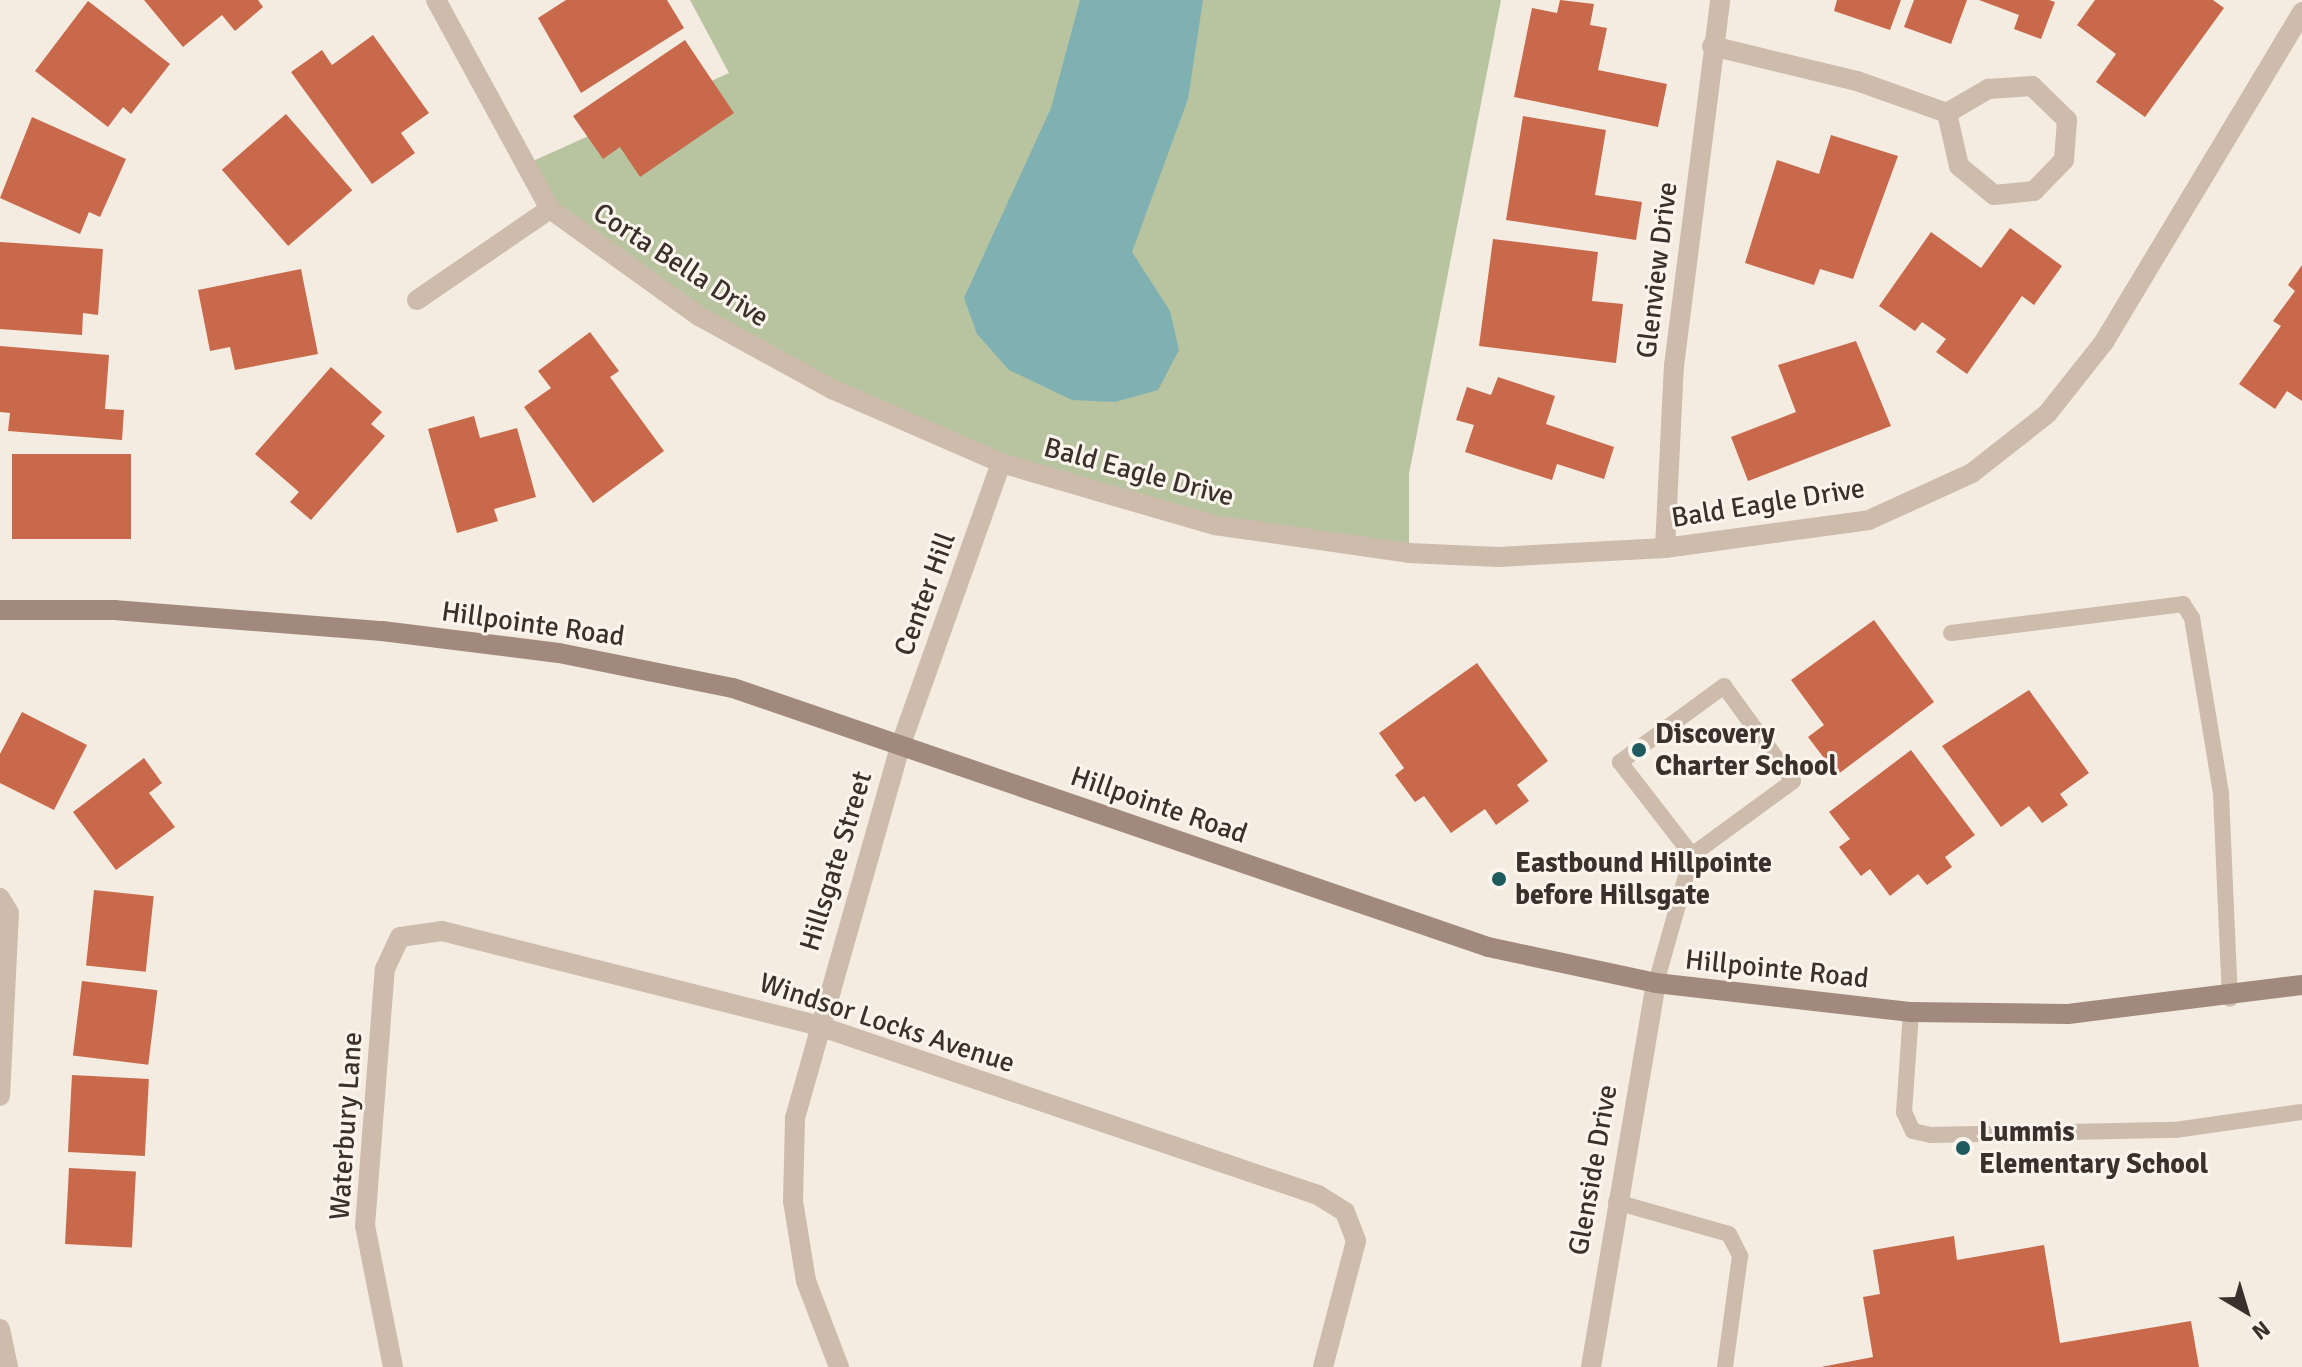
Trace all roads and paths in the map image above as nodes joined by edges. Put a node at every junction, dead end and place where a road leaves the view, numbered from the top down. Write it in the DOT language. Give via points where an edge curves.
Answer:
graph roads {
  1 [pos="436,0"];
  2 [pos="1720,0"];
  3 [pos="2302,12"];
  4 [pos="1712,46"];
  5 [pos="1947,113"];
  6 [pos="550,209"];
  7 [pos="417,300"];
  8 [pos="1001,463"];
  9 [pos="1665,548"];
  10 [pos="0,610"];
  11 [pos="1951,633"];
  12 [pos="901,744"];
  13 [pos="1692,855"];
  14 [pos="0,898"];
  15 [pos="400,937"];
  16 [pos="1656,983"];
  17 [pos="2302,985"];
  18 [pos="2230,999"];
  19 [pos="1911,1012"];
  20 [pos="816,1025"];
  21 [pos="0,1096"];
  22 [pos="2302,1112"];
  23 [pos="1616,1202"];
  24 [pos="0,1329"];
  25 [pos="8,1367"];
  26 [pos="393,1367"];
  27 [pos="839,1367"];
  28 [pos="1323,1367"];
  29 [pos="1591,1367"];
  30 [pos="1725,1367"];
  1 -- 6 [label="street, Corta Bella Drive"];
  2 -- 4 [label="street, Glenview Drive"];
  3 -- 9 [label="street, Bald Eagle Drive" via="2104,342 2047,414 1972,473 1869,520"];
  4 -- 5 [label="street" via="1857,81"];
  4 -- 9 [label="street, Glenview Drive" via="1674,366"];
  5 -- 5 [label="street" via="1988,89 2032,86 2067,120 2064,160 2034,191 1994,195 1959,166"];
  6 -- 7 [label="street"];
  6 -- 8 [label="street, Corta Bella Drive" via="699,316 832,389"];
  8 -- 9 [label="street, Bald Eagle Drive" via="1215,525 1409,553"];
  8 -- 12 [label="street, Center Hill"];
  10 -- 12 [label="street, Hillpointe Road" via="114,610 559,653 733,688"];
  11 -- 18 [label="lane" via="2183,604 2192,618 2221,794"];
  12 -- 16 [label="street, Hillpointe Road" via="1488,947"];
  12 -- 20 [label="street, Hillsgate Street"];
  13 -- 13 [label="lane" via="1793,781 1724,686 1620,762"];
  13 -- 16 [label="lane"];
  14 -- 21 [label="street" via="9,913"];
  15 -- 20 [label="street, Windsor Locks Avenue" via="442,931"];
  15 -- 26 [label="street, Waterbury Lane" via="385,969 365,1226"];
  16 -- 19 [label="street, Hillpointe Road"];
  16 -- 23 [label="street, Glenside Drive"];
  17 -- 18 [label="street, Hillpointe Road"];
  18 -- 19 [label="street, Hillpointe Road" via="2068,1014"];
  19 -- 22 [label="lane" via="1904,1112 1913,1131 1930,1135 2175,1130"];
  20 -- 27 [label="street, Hillsgate Street" via="795,1118 793,1201 806,1281"];
  20 -- 28 [label="street, Windsor Locks Avenue" via="1318,1195 1345,1212 1356,1241"];
  23 -- 29 [label="street, Glenside Drive"];
  23 -- 30 [label="lane" via="1729,1234 1740,1256"];
  24 -- 25 [label="street"];
}
